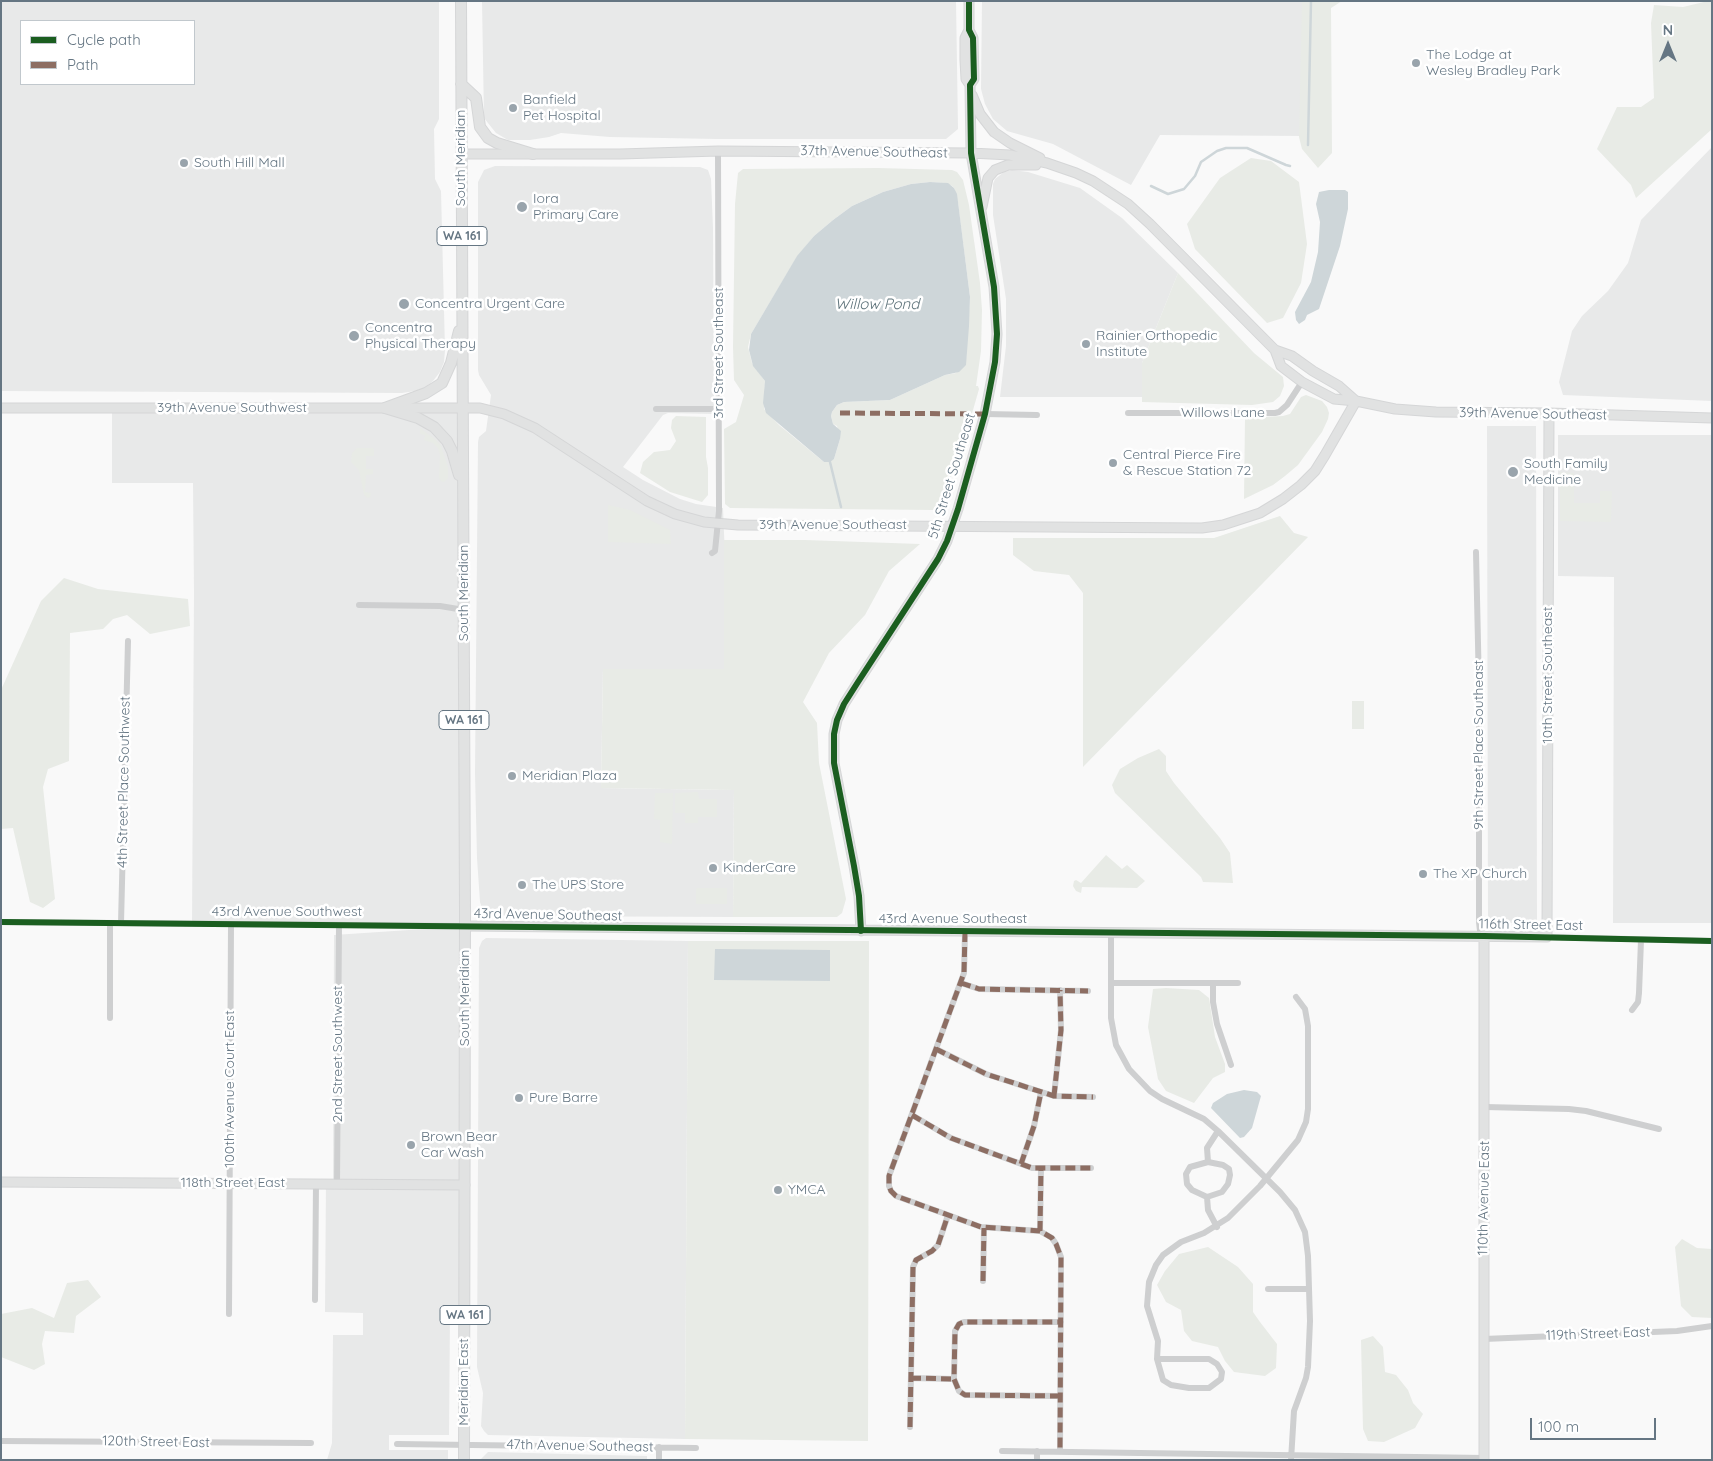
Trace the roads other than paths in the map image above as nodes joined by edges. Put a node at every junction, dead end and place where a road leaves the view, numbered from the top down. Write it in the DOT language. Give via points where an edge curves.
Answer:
graph roads {
  1 [pos="461,1"];
  2 [pos="969,1"];
  3 [pos="461,84"];
  4 [pos="970,88"];
  5 [pos="718,151"];
  6 [pos="971,153"];
  7 [pos="462,154"];
  8 [pos="533,154"];
  9 [pos="1061,167"];
  10 [pos="981,212"];
  11 [pos="462,318"];
  12 [pos="1275,350"];
  13 [pos="1302,382"];
  14 [pos="1356,401"];
  15 [pos="463,407"];
  16 [pos="1,408"];
  17 [pos="385,408"];
  18 [pos="656,409"];
  19 [pos="719,410"];
  20 [pos="1128,413"];
  21 [pos="1549,413"];
  22 [pos="985,414"];
  23 [pos="1038,416"];
  24 [pos="1712,418"];
  25 [pos="463,493"];
  26 [pos="718,523"];
  27 [pos="953,526"];
  28 [pos="1476,552"];
  29 [pos="712,553"];
  30 [pos="359,605"];
  31 [pos="464,610"];
  32 [pos="128,640"];
  33 [pos="1,922"];
  34 [pos="110,923"];
  35 [pos="121,924"];
  36 [pos="231,924"];
  37 [pos="339,925"];
  38 [pos="465,926"];
  39 [pos="861,931"];
  40 [pos="965,932"];
  41 [pos="1111,933"];
  42 [pos="1350,935"];
  43 [pos="1484,936"];
  44 [pos="1547,937"];
  45 [pos="1641,940"];
  46 [pos="1712,941"];
  47 [pos="961,983"];
  48 [pos="1111,983"];
  49 [pos="1213,984"];
  50 [pos="1238,984"];
  51 [pos="1060,990"];
  52 [pos="1088,991"];
  53 [pos="1296,997"];
  54 [pos="1632,1010"];
  55 [pos="110,1018"];
  56 [pos="936,1048"];
  57 [pos="1231,1065"];
  58 [pos="1041,1092"];
  59 [pos="1054,1096"];
  60 [pos="1093,1097"];
  61 [pos="1485,1107"];
  62 [pos="912,1115"];
  63 [pos="1659,1130"];
  64 [pos="1218,1131"];
  65 [pos="1208,1162"];
  66 [pos="1021,1164"];
  67 [pos="1041,1168"];
  68 [pos="1091,1168"];
  69 [pos="1266,1179"];
  70 [pos="1,1182"];
  71 [pos="230,1183"];
  72 [pos="316,1184"];
  73 [pos="337,1184"];
  74 [pos="464,1184"];
  75 [pos="1207,1197"];
  76 [pos="948,1215"];
  77 [pos="1217,1227"];
  78 [pos="984,1228"];
  79 [pos="1040,1231"];
  80 [pos="983,1281"];
  81 [pos="1268,1289"];
  82 [pos="1309,1289"];
  83 [pos="315,1300"];
  84 [pos="229,1314"];
  85 [pos="1060,1322"];
  86 [pos="1712,1326"];
  87 [pos="1484,1339"];
  88 [pos="1157,1359"];
  89 [pos="911,1378"];
  90 [pos="954,1379"];
  91 [pos="1060,1396"];
  92 [pos="910,1427"];
  93 [pos="1,1440"];
  94 [pos="310,1443"];
  95 [pos="397,1444"];
  96 [pos="464,1444"];
  97 [pos="658,1447"];
  98 [pos="696,1448"];
  99 [pos="1002,1451"];
  100 [pos="1037,1451"];
  101 [pos="1060,1451"];
  102 [pos="1165,1456"];
  103 [pos="1291,1457"];
  104 [pos="1484,1459"];
  105 [pos="464,1460"];
  106 [pos="659,1460"];
  107 [pos="1037,1460"];
  1 -- 3 [label="main road, South Meridian / WA 161"];
  2 -- 4 [label="street, 5th Street Southeast" via="974,79"];
  3 -- 7 [label="main road, South Meridian / WA 161"];
  3 -- 8 [label="main road" via="476,98 480,127 488,138"];
  4 -- 6 [label="street, 5th Street Southeast"];
  4 -- 9 [label="street" via="985,121 1000,137"];
  5 -- 6 [label="street, 37th Avenue Southeast"];
  5 -- 8 [label="street, 37th Avenue Southeast"];
  5 -- 19 [label="street, 3rd Street Southeast"];
  6 -- 9 [label="street, 37th Avenue Southeast" via="1010,155"];
  6 -- 10 [label="street, 5th Street Southeast"];
  7 -- 8 [label="street, 37th Avenue Southeast"];
  7 -- 11 [label="main road, South Meridian / WA 161"];
  9 -- 10 [label="street" via="1025,164 995,170 988,178"];
  9 -- 12 [label="street, 37th Avenue Southeast" via="1111,192 1138,213"];
  10 -- 22 [label="street, 5th Street Southeast" via="994,287 997,334"];
  11 -- 15 [label="main road, South Meridian / WA 161"];
  11 -- 17 [label="main road" via="451,363 442,382 426,393"];
  12 -- 13 [label="street, 37th Avenue Southeast" via="1281,366"];
  12 -- 14 [label="street, 37th Avenue Southeast" via="1292,356"];
  13 -- 14 [label="street, 39th Avenue Southeast" via="1334,399"];
  13 -- 20 [label="street, Willows Lane" via="1287,405 1275,413"];
  14 -- 21 [label="street, 39th Avenue Southeast" via="1412,411"];
  14 -- 27 [label="street, 39th Avenue Southeast" via="1325,456 1301,485 1260,512 1223,525 1202,528"];
  15 -- 17 [label="street, 39th Avenue Southwest"];
  15 -- 25 [label="main road, South Meridian / WA 161"];
  15 -- 26 [label="street, 39th Avenue Southeast" via="493,411 525,423 647,501 689,518"];
  16 -- 17 [label="street, 39th Avenue Southwest"];
  17 -- 25 [label="main road" via="426,421 442,434 452,451"];
  18 -- 19 [label="street"];
  19 -- 26 [label="street, 3rd Street Southeast"];
  21 -- 24 [label="street, 39th Avenue Southeast"];
  21 -- 44 [label="street, 10th Street Southeast"];
  22 -- 23 [label="street"];
  22 -- 27 [label="street, 5th Street Southeast"];
  25 -- 31 [label="main road, South Meridian / WA 161"];
  26 -- 27 [label="street, 39th Avenue Southeast"];
  26 -- 29 [label="street, 3rd Street Southeast" via="716,551"];
  27 -- 39 [label="street, 5th Street Southeast" via="938,559 844,704 834,734 834,763 854,866"];
  28 -- 43 [label="street, 9th Street Place Southeast" via="1479,922"];
  30 -- 31 [label="street" via="440,606"];
  31 -- 38 [label="main road, South Meridian / WA 161"];
  32 -- 35 [label="street, 4th Street Place Southwest"];
  33 -- 34 [label="street"];
  34 -- 35 [label="street, 43rd Avenue Southwest"];
  34 -- 55 [label="street"];
  35 -- 36 [label="street, 43rd Avenue Southwest"];
  36 -- 37 [label="street, 43rd Avenue Southwest"];
  36 -- 71 [label="street, 100th Avenue Court East"];
  37 -- 38 [label="street, 43rd Avenue Southwest"];
  37 -- 73 [label="street, 2nd Street Southwest"];
  38 -- 39 [label="street, 43rd Avenue Southeast"];
  38 -- 74 [label="main road, South Meridian / WA 161"];
  39 -- 40 [label="street, 43rd Avenue Southeast"];
  40 -- 41 [label="street, 43rd Avenue Southeast"];
  40 -- 47 [label="street"];
  41 -- 42 [label="street, 43rd Avenue Southeast"];
  41 -- 48 [label="street"];
  42 -- 43 [label="street, 116th Street East"];
  43 -- 44 [label="street, 116th Street East"];
  43 -- 61 [label="street, 110th Avenue East"];
  44 -- 45 [label="street, 116th Street East"];
  45 -- 46 [label="street, 116th Street East"];
  45 -- 54 [label="street" via="1638,1002"];
  47 -- 51 [label="street" via="979,988"];
  47 -- 56 [label="street"];
  48 -- 49 [label="street"];
  48 -- 64 [label="street" via="1113,1032 1129,1069 1150,1091 1204,1119"];
  49 -- 50 [label="street"];
  49 -- 57 [label="street" via="1217,1024"];
  51 -- 52 [label="street"];
  51 -- 59 [label="street" via="1061,1030"];
  53 -- 69 [label="street" via="1308,1018 1306,1122 1298,1140"];
  56 -- 58 [label="street" via="986,1074"];
  56 -- 62 [label="street"];
  58 -- 59 [label="street"];
  58 -- 66 [label="street"];
  59 -- 60 [label="street"];
  61 -- 63 [label="street" via="1569,1109"];
  61 -- 87 [label="street, 110th Avenue East"];
  62 -- 66 [label="street" via="951,1138"];
  62 -- 76 [label="street" via="889,1176 891,1192"];
  64 -- 65 [label="street" via="1207,1148"];
  64 -- 69 [label="street"];
  65 -- 75 [label="street" via="1190,1166 1186,1174 1187,1184 1192,1190"];
  65 -- 75 [label="street" via="1223,1164 1230,1175 1222,1192"];
  66 -- 67 [label="street"];
  67 -- 68 [label="street"];
  67 -- 79 [label="street"];
  69 -- 77 [label="street"];
  69 -- 82 [label="street" via="1295,1210 1304,1232"];
  70 -- 71 [label="street, 118th Street East"];
  71 -- 72 [label="street, 118th Street East"];
  71 -- 84 [label="street, 100th Avenue Court East"];
  72 -- 73 [label="street, 118th Street East"];
  72 -- 83 [label="street"];
  73 -- 74 [label="street, 118th Street East"];
  74 -- 96 [label="main road, Meridian East / WA 161"];
  75 -- 77 [label="street" via="1208,1210"];
  76 -- 78 [label="street"];
  76 -- 89 [label="street" via="938,1245 916,1260 914,1266"];
  77 -- 88 [label="street" via="1172,1248 1163,1255 1151,1274 1147,1306 1158,1341"];
  78 -- 79 [label="street"];
  78 -- 80 [label="street"];
  79 -- 85 [label="street" via="1052,1238 1061,1257"];
  81 -- 82 [label="street"];
  82 -- 103 [label="street" via="1308,1368 1294,1411"];
  85 -- 90 [label="street" via="959,1324 955,1331"];
  85 -- 91 [label="street"];
  86 -- 87 [label="street, 119th Street East" via="1677,1331"];
  87 -- 104 [label="street, 110th Avenue East"];
  88 -- 88 [label="street" via="1163,1380 1171,1385 1209,1388 1222,1380 1222,1372 1209,1359"];
  89 -- 90 [label="street"];
  89 -- 92 [label="street"];
  90 -- 91 [label="street" via="959,1391 965,1395"];
  91 -- 101 [label="street"];
  93 -- 94 [label="street, 120th Street East"];
  95 -- 96 [label="street"];
  96 -- 97 [label="street, 47th Avenue Southeast"];
  96 -- 105 [label="main road, Meridian East / WA 161"];
  97 -- 98 [label="street, 47th Avenue Southeast"];
  97 -- 106 [label="street"];
  99 -- 100 [label="street"];
  100 -- 101 [label="street"];
  100 -- 107 [label="street"];
  101 -- 102 [label="street"];
  102 -- 103 [label="street"];
  103 -- 104 [label="street"];
}
